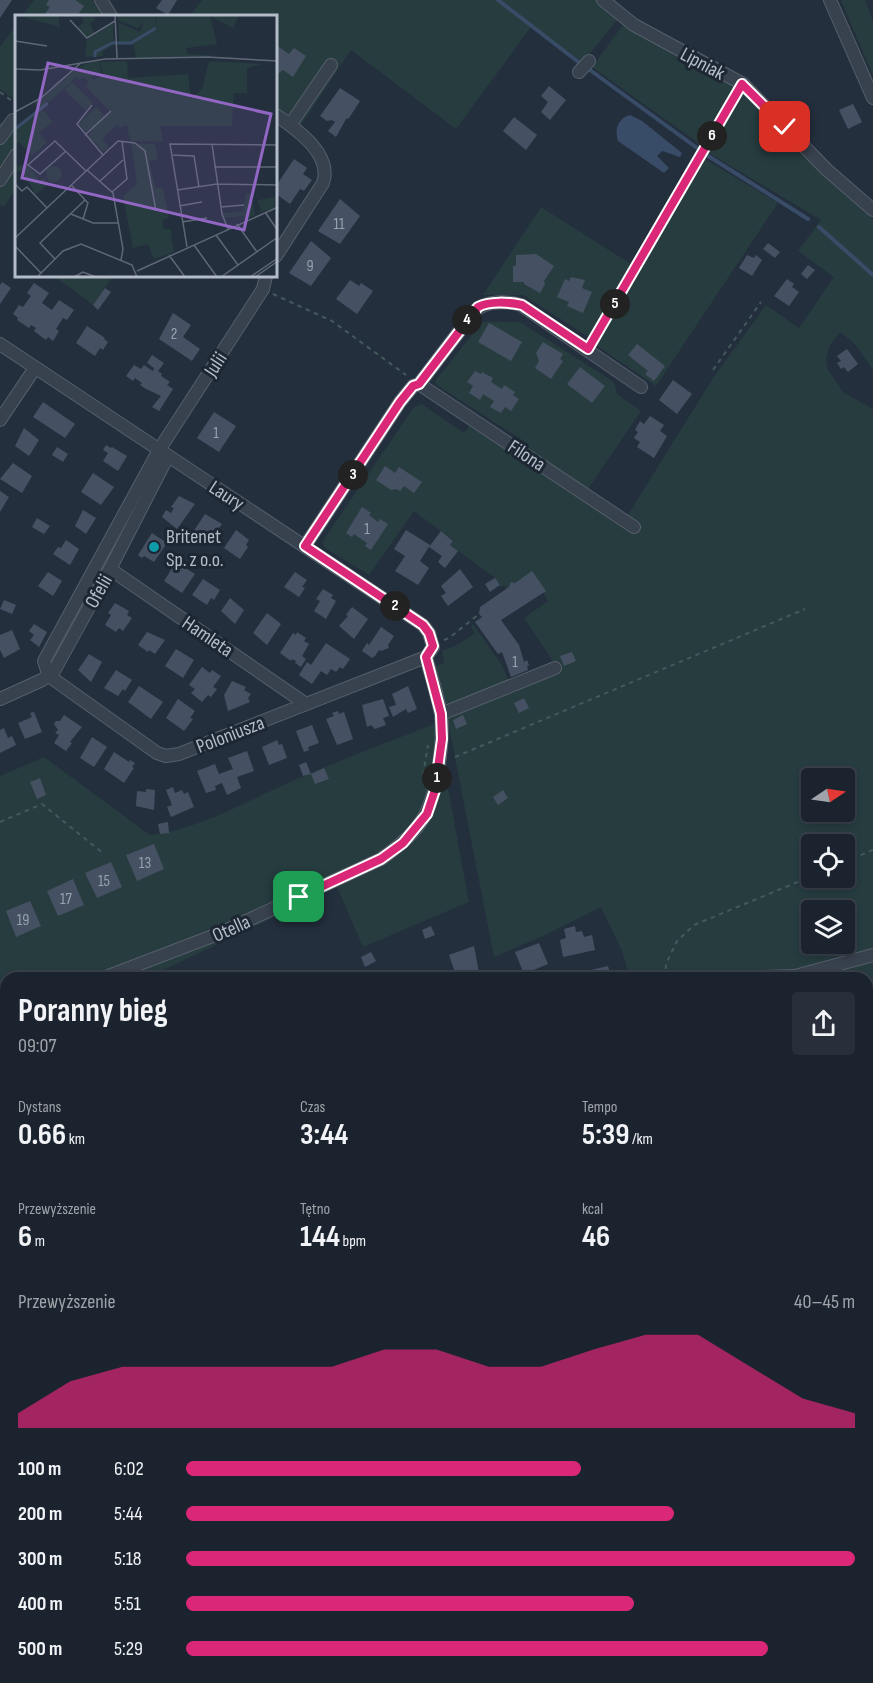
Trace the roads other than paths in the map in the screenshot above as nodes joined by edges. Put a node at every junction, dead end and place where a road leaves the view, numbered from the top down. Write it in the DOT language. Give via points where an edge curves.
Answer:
graph roads {
  1 [pos="100,0"];
  2 [pos="603,0"];
  3 [pos="830,0"];
  4 [pos="110,15"];
  5 [pos="589,61"];
  6 [pos="331,65"];
  7 [pos="579,72"];
  8 [pos="873,98"];
  9 [pos="278,116"];
  10 [pos="15,121"];
  11 [pos="290,125"];
  12 [pos="0,138"];
  13 [pos="15,157"];
  14 [pos="0,180"];
  15 [pos="873,210"];
  16 [pos="278,253"];
  17 [pos="266,278"];
  18 [pos="0,344"];
  19 [pos="35,368"];
  20 [pos="416,385"];
  21 [pos="640,387"];
  22 [pos="0,420"];
  23 [pos="164,453"];
  24 [pos="634,527"];
  25 [pos="305,546"];
  26 [pos="110,569"];
  27 [pos="426,657"];
  28 [pos="555,668"];
  29 [pos="49,675"];
  30 [pos="0,699"];
  31 [pos="306,704"];
  32 [pos="441,714"];
  33 [pos="873,955"];
  34 [pos="109,972"];
  35 [pos="813,972"];
  1 -- 4 [label="street"];
  2 -- 15 [label="street, Lipniak" via="634,26 742,84 827,170"];
  3 -- 8 [label="street"];
  5 -- 7 [label="street"];
  6 -- 11 [label="street"];
  9 -- 11 [label="street"];
  10 -- 12 [label="street"];
  11 -- 16 [label="street" via="317,152 326,175"];
  13 -- 14 [label="street"];
  17 -- 23 [label="street, Julii" via="263,289"];
  18 -- 19 [label="street, Laury"];
  19 -- 22 [label="street"];
  19 -- 23 [label="street, Laury"];
  20 -- 21 [label="street" via="483,304 514,303"];
  20 -- 24 [label="street, Filona"];
  20 -- 25 [label="street" via="400,402"];
  23 -- 25 [label="street, Laury"];
  23 -- 26 [label="street, Ofelii"];
  23 -- 29 [label="street" via="44,661"];
  25 -- 27 [label="street, Laury" via="423,625 433,646"];
  26 -- 29 [label="street, Ofelii"];
  26 -- 31 [label="street, Hamleta"];
  27 -- 31 [label="street, Poloniusza"];
  27 -- 32 [label="street, Otella"];
  28 -- 32 [label="street"];
  29 -- 30 [label="street"];
  29 -- 31 [label="street, Poloniusza" via="166,756"];
  32 -- 34 [label="street, Otella" via="440,758 432,804 418,826 394,850 353,873 218,934"];
  33 -- 35 [label="street"];
}
